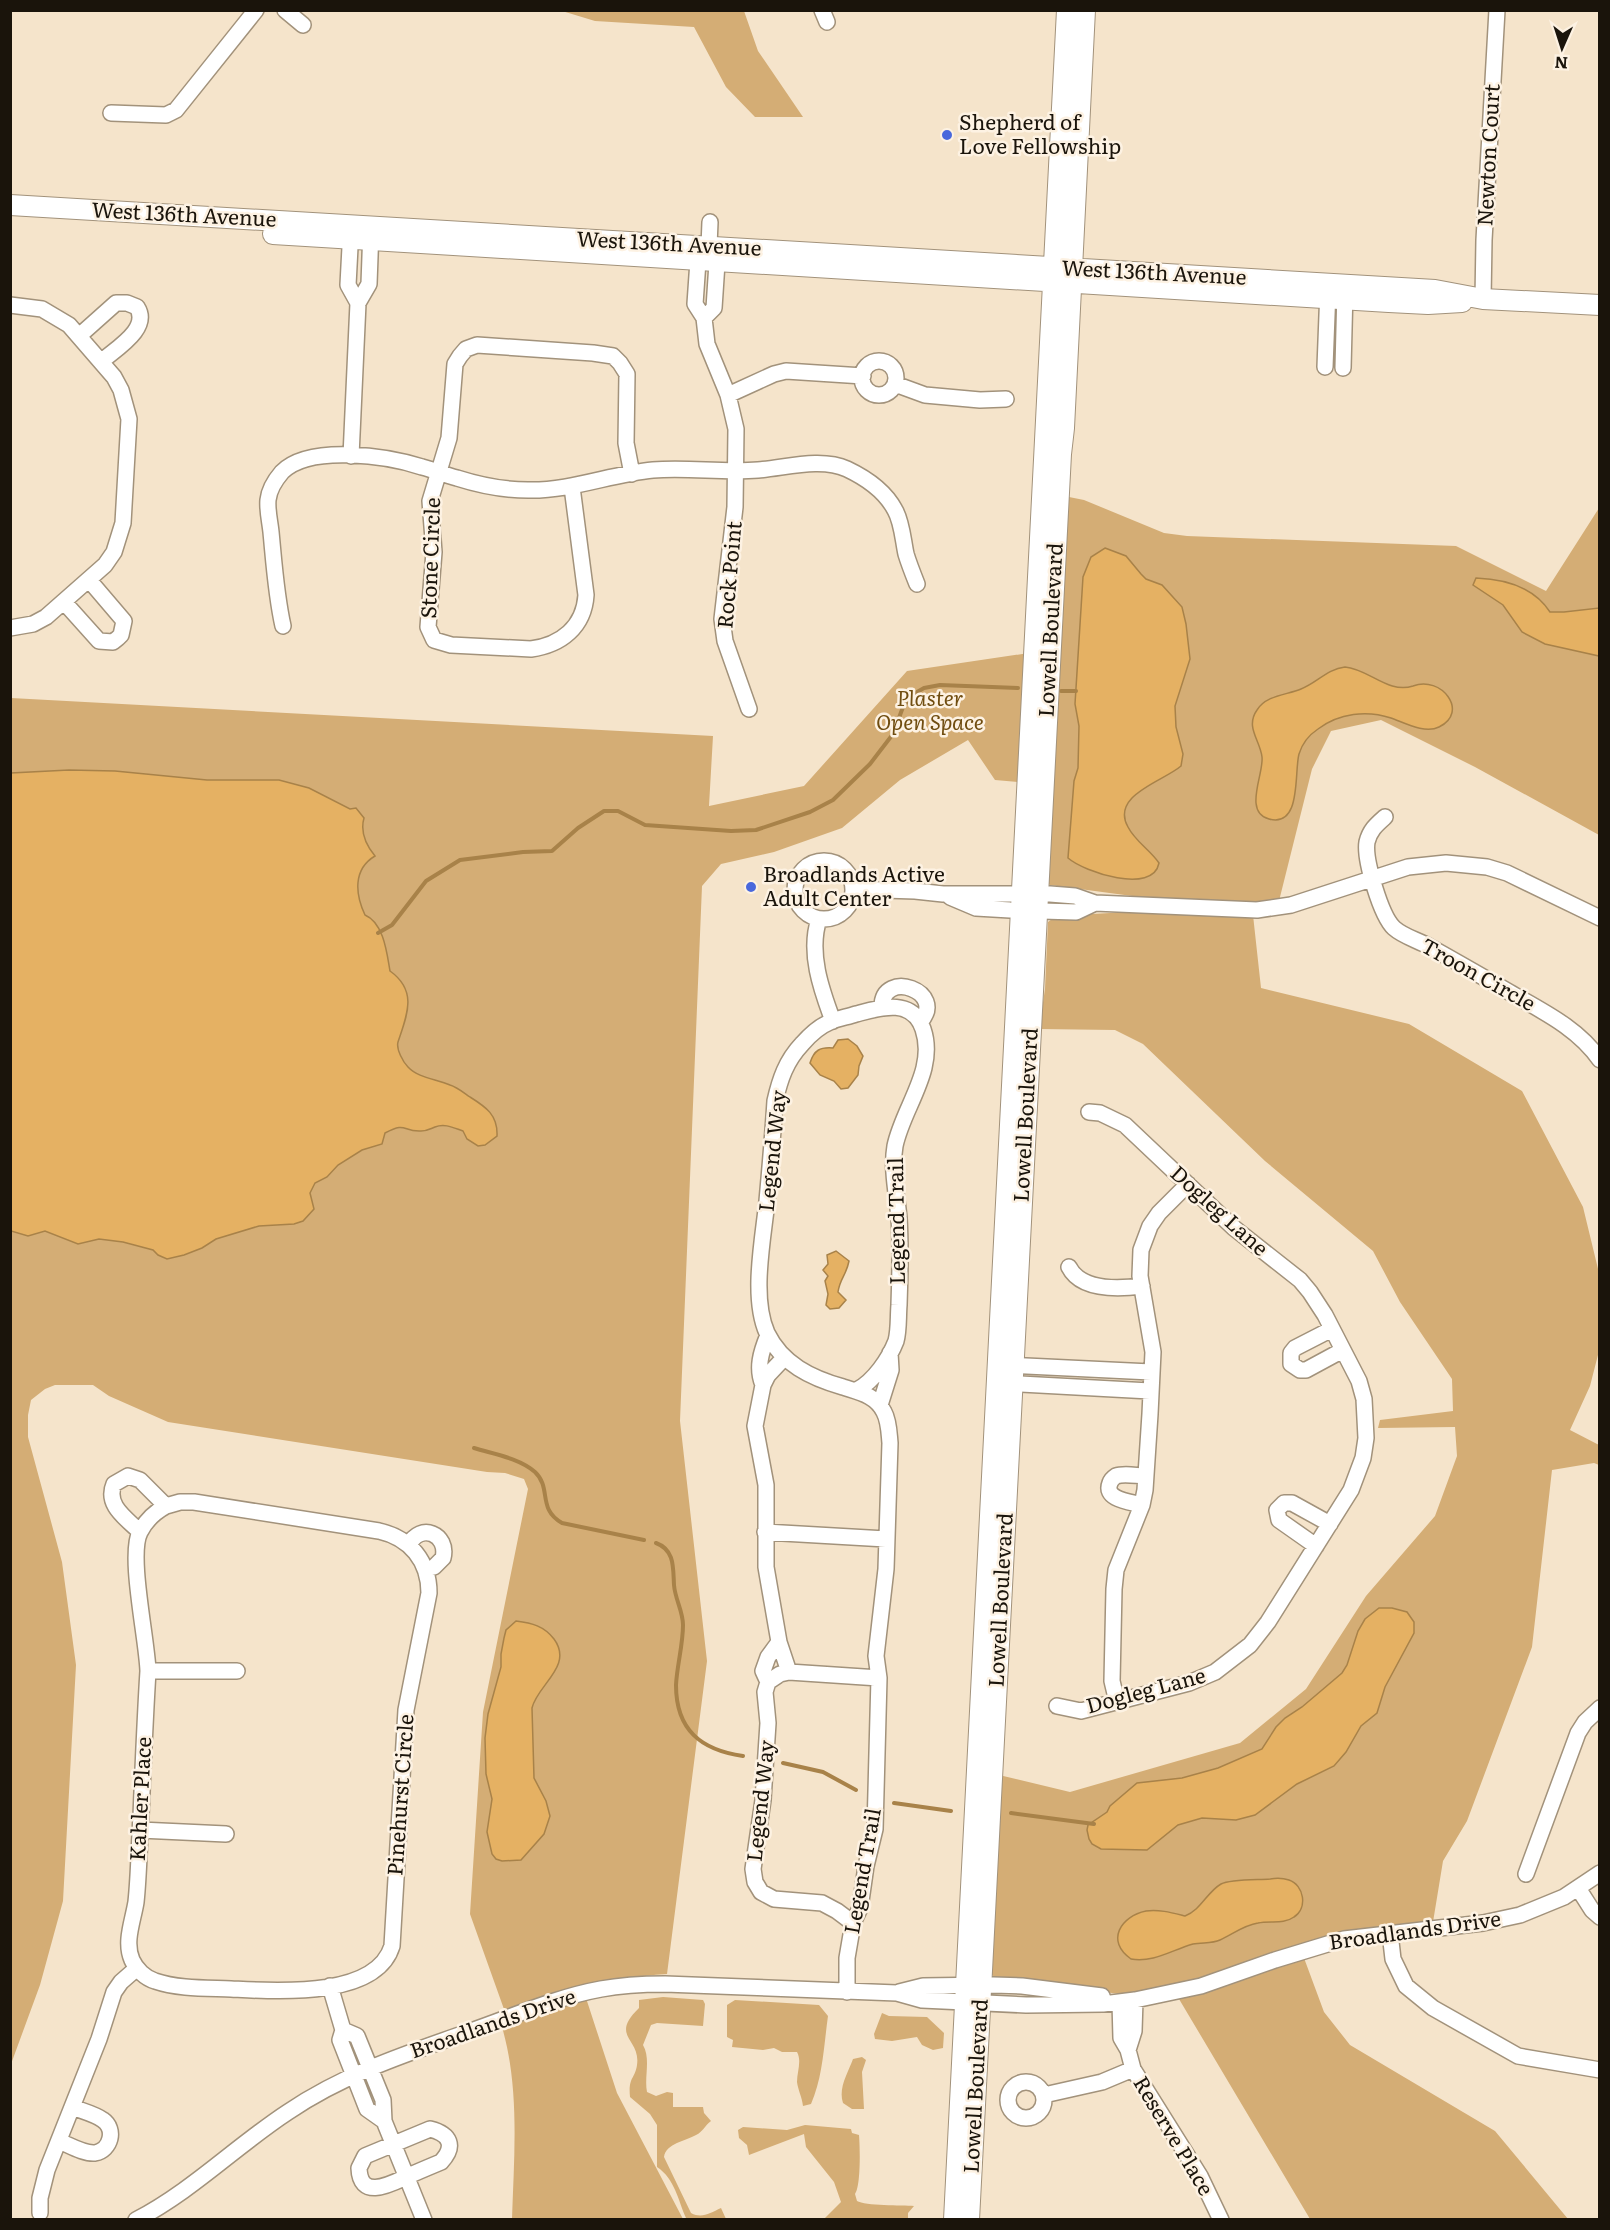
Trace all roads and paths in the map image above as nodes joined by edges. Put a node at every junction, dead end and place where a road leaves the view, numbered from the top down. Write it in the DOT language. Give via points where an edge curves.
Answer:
graph roads {
  1 [pos="256,10"];
  2 [pos="285,10"];
  3 [pos="1067,10"];
  4 [pos="1085,10"];
  5 [pos="1497,10"];
  6 [pos="303,25"];
  7 [pos="111,113"];
  8 [pos="10,205"];
  9 [pos="10,218"];
  10 [pos="710,222"];
  11 [pos="351,232"];
  12 [pos="370,233"];
  13 [pos="708,257"];
  14 [pos="1063,275"];
  15 [pos="1336,291"];
  16 [pos="1483,299"];
  17 [pos="358,303"];
  18 [pos="10,305"];
  19 [pos="1599,306"];
  20 [pos="79,336"];
  21 [pos="101,362"];
  22 [pos="1325,367"];
  23 [pos="1343,368"];
  24 [pos="863,376"];
  25 [pos="895,384"];
  26 [pos="728,395"];
  27 [pos="1006,399"];
  28 [pos="351,456"];
  29 [pos="438,472"];
  30 [pos="737,472"];
  31 [pos="632,474"];
  32 [pos="572,487"];
  33 [pos="89,580"];
  34 [pos="917,584"];
  35 [pos="64,602"];
  36 [pos="283,626"];
  37 [pos="10,628"];
  38 [pos="749,709"];
  39 [pos="1385,817"];
  40 [pos="1373,878"];
  41 [pos="853,889"];
  42 [pos="1029,902"];
  43 [pos="1599,918"];
  44 [pos="819,919"];
  45 [pos="882,1007"];
  46 [pos="833,1021"];
  47 [pos="920,1022"];
  48 [pos="1599,1060"];
  49 [pos="1089,1112"];
  50 [pos="1188,1184"];
  51 [pos="1069,1267"];
  52 [pos="1142,1286"];
  53 [pos="1332,1329"];
  54 [pos="768,1335"];
  55 [pos="1343,1350"];
  56 [pos="890,1353"];
  57 [pos="784,1358"];
  58 [pos="1151,1372"];
  59 [pos="1005,1374"];
  60 [pos="763,1385"];
  61 [pos="857,1390"];
  62 [pos="1150,1391"];
  63 [pos="880,1406"];
  64 [pos="1146,1476"];
  65 [pos="1142,1505"];
  66 [pos="166,1506"];
  67 [pos="1330,1524"];
  68 [pos="140,1532"];
  69 [pos="765,1532"];
  70 [pos="886,1539"];
  71 [pos="409,1545"];
  72 [pos="1316,1546"];
  73 [pos="425,1569"];
  74 [pos="779,1642"];
  75 [pos="148,1671"];
  76 [pos="237,1671"];
  77 [pos="789,1672"];
  78 [pos="879,1678"];
  79 [pos="768,1682"];
  80 [pos="1117,1702"];
  81 [pos="1057,1706"];
  82 [pos="1599,1708"];
  83 [pos="140,1830"];
  84 [pos="226,1834"];
  85 [pos="1599,1873"];
  86 [pos="1526,1874"];
  87 [pos="1578,1888"];
  88 [pos="1599,1917"];
  89 [pos="853,1923"];
  90 [pos="1390,1933"];
  91 [pos="137,1968"];
  92 [pos="330,1986"];
  93 [pos="847,1992"];
  94 [pos="973,1994"];
  95 [pos="1127,2001"];
  96 [pos="343,2030"];
  97 [pos="369,2068"];
  98 [pos="1133,2069"];
  99 [pos="1599,2070"];
  100 [pos="353,2075"];
  101 [pos="1044,2095"];
  102 [pos="72,2106"];
  103 [pos="384,2121"];
  104 [pos="58,2141"];
  105 [pos="393,2144"];
  106 [pos="406,2177"];
  107 [pos="41,2217"];
  108 [pos="136,2220"];
  109 [pos="424,2220"];
  110 [pos="954,2220"];
  111 [pos="969,2220"];
  112 [pos="1221,2220"];
  1 -- 7 [label="street" via="176,110 166,115"];
  2 -- 6 [label="street"];
  3 -- 14 [label="main road, Lowell Boulevard"];
  4 -- 14 [label="main road, Lowell Boulevard"];
  5 -- 16 [label="street, Newton Court"];
  8 -- 11 [label="main road, West 136th Avenue"];
  9 -- 11 [label="main road, West 136th Avenue"];
  10 -- 13 [label="street, Rock Point"];
  11 -- 12 [label="main road, West 136th Avenue"];
  11 -- 17 [label="street" via="348,285"];
  12 -- 13 [label="main road, West 136th Avenue"];
  12 -- 17 [label="street" via="369,284"];
  13 -- 14 [label="main road, West 136th Avenue"];
  13 -- 26 [label="street, Rock Point" via="695,304 704,318 707,344"];
  14 -- 15 [label="main road, West 136th Avenue"];
  14 -- 42 [label="main road, Lowell Boulevard"];
  15 -- 16 [label="main road, West 136th Avenue" via="1428,304"];
  15 -- 22 [label="street"];
  15 -- 23 [label="street"];
  16 -- 19 [label="main road, West 136th Avenue"];
  17 -- 28 [label="street"];
  18 -- 20 [label="street" via="42,309"];
  20 -- 21 [label="street"];
  20 -- 21 [label="street" via="116,303 136,307 141,317 138,328"];
  21 -- 33 [label="street" via="122,390 129,419 123,523 114,552"];
  24 -- 25 [label="street" via="865,386 873,393 888,392"];
  24 -- 25 [label="street" via="871,364 885,362 893,369"];
  24 -- 26 [label="street" via="786,371"];
  25 -- 27 [label="street" via="926,395"];
  26 -- 30 [label="street, Rock Point" via="736,429"];
  28 -- 29 [label="street" via="380,457"];
  28 -- 36 [label="street" via="313,456 296,462 276,480 270,492 277,599"];
  29 -- 31 [label="street, Stone Circle" via="448,438 455,364 466,349 477,345 613,356 627,374 626,443"];
  29 -- 32 [label="street" via="506,488 548,491"];
  29 -- 32 [label="street, Stone Circle" via="430,501 434,552 428,627 434,640 451,645 543,648 580,621 586,595"];
  30 -- 31 [label="street" via="678,469"];
  30 -- 34 [label="street" via="826,464 845,468 865,479 896,511"];
  30 -- 38 [label="street, Rock Point" via="722,619 725,641"];
  31 -- 32 [label="street"];
  33 -- 35 [label="street"];
  33 -- 35 [label="street" via="123,618 118,638 113,642 99,641"];
  35 -- 37 [label="street" via="33,624"];
  39 -- 40 [label="street, Troon Circle" via="1371,830 1367,843"];
  40 -- 42 [label="street" via="1291,905 1257,910 1095,903 1076,912"];
  40 -- 43 [label="street" via="1430,864 1487,867 1521,878"];
  40 -- 48 [label="street, Troon Circle" via="1395,935 1424,943 1554,1017 1584,1041"];
  41 -- 42 [label="street"];
  41 -- 44 [label="street" via="843,912"];
  41 -- 44 [label="street" via="851,879 838,865 819,862 804,870 796,895 804,910"];
  42 -- 59 [label="main road, Lowell Boulevard"];
  44 -- 46 [label="street" via="817,969"];
  45 -- 46 [label="street"];
  45 -- 47 [label="street" via="896,1006"];
  45 -- 47 [label="street, Legend Trail" via="882,1000 890,991 910,987 918,991 926,1004 925,1017"];
  46 -- 54 [label="street, Legend Way" via="801,1044 788,1061 775,1101 760,1268 761,1312"];
  47 -- 56 [label="street, Legend Trail" via="925,1035 925,1064 900,1129 894,1163 900,1252 898,1332"];
  49 -- 50 [label="street, Dogleg Lane" via="1125,1125"];
  50 -- 52 [label="street" via="1159,1213 1146,1234 1139,1264"];
  50 -- 53 [label="street, Dogleg Lane" via="1234,1228 1300,1280"];
  51 -- 52 [label="street" via="1087,1282 1108,1288"];
  52 -- 58 [label="street" via="1153,1352"];
  53 -- 55 [label="street, Dogleg Lane"];
  53 -- 55 [label="street" via="1295,1348 1291,1364 1306,1370"];
  54 -- 57 [label="street, Legend Way"];
  54 -- 60 [label="street" via="759,1365"];
  55 -- 67 [label="street, Dogleg Lane" via="1364,1399 1366,1438 1357,1477"];
  56 -- 61 [label="street, Legend Trail" via="871,1381"];
  56 -- 63 [label="street, Legend Trail" via="891,1370"];
  57 -- 60 [label="street"];
  57 -- 61 [label="street, Legend Way" via="809,1375"];
  58 -- 59 [label="street"];
  58 -- 62 [label="street"];
  59 -- 62 [label="street"];
  59 -- 94 [label="main road, Lowell Boulevard"];
  60 -- 69 [label="street" via="755,1425 766,1485"];
  61 -- 63 [label="street"];
  62 -- 64 [label="street"];
  63 -- 70 [label="street, Legend Trail" via="890,1443"];
  64 -- 65 [label="street"];
  64 -- 65 [label="street" via="1118,1476 1110,1481 1109,1487 1116,1498"];
  65 -- 80 [label="street" via="1116,1570 1112,1681"];
  66 -- 68 [label="street" via="146,1521"];
  66 -- 68 [label="street" via="134,1477 122,1478 114,1484 114,1506"];
  66 -- 71 [label="street" via="194,1502 371,1530 395,1536"];
  67 -- 72 [label="street, Dogleg Lane"];
  67 -- 72 [label="street" via="1292,1503 1284,1503 1277,1510 1279,1520"];
  68 -- 75 [label="street, Kahler Place" via="135,1553"];
  69 -- 70 [label="street"];
  69 -- 74 [label="street" via="765,1567"];
  70 -- 78 [label="street, Legend Trail" via="876,1656"];
  71 -- 73 [label="street, Pinehurst Circle"];
  71 -- 73 [label="street" via="416,1535 425,1532 442,1540 443,1558 435,1567"];
  72 -- 80 [label="street, Dogleg Lane" via="1257,1637 1228,1664 1201,1679"];
  73 -- 92 [label="street, Pinehurst Circle" via="428,1600 405,1710 392,1946 375,1971"];
  74 -- 77 [label="street"];
  74 -- 79 [label="street, Legend Way" via="763,1671"];
  75 -- 76 [label="street"];
  75 -- 83 [label="street, Kahler Place"];
  77 -- 78 [label="street"];
  77 -- 79 [label="street"];
  78 -- 89 [label="street, Legend Trail" via="875,1829 860,1908"];
  79 -- 89 [label="street, Legend Way" via="755,1882 761,1892 774,1899 822,1904"];
  80 -- 81 [label="street, Dogleg Lane" via="1081,1711"];
  82 -- 86 [label="street" via="1578,1733"];
  83 -- 84 [label="street"];
  83 -- 91 [label="street, Kahler Place" via="136,1901 128,1946"];
  85 -- 87 [label="street, Broadlands Drive"];
  87 -- 88 [label="street"];
  87 -- 90 [label="street, Broadlands Drive" via="1520,1915"];
  89 -- 93 [label="street, Legend Trail"];
  90 -- 95 [label="street, Broadlands Drive" via="1335,1941 1201,1986"];
  90 -- 99 [label="street" via="1393,1959 1402,1978 1414,1994 1433,2008 1518,2056"];
  91 -- 92 [label="street, Pinehurst Circle" via="155,1981 185,1986 295,1991"];
  91 -- 102 [label="street" via="114,1992"];
  92 -- 96 [label="street"];
  93 -- 94 [label="street, Broadlands Drive" via="897,1993 923,1986"];
  93 -- 97 [label="street, Broadlands Drive" via="632,1984 578,1994"];
  94 -- 95 [label="street, Broadlands Drive" via="1026,2005"];
  94 -- 110 [label="main road, Lowell Boulevard"];
  94 -- 111 [label="main road, Lowell Boulevard"];
  95 -- 98 [label="street, Reserve Place" via="1121,2038"];
  96 -- 97 [label="street" via="357,2036"];
  96 -- 100 [label="street" via="340,2040"];
  97 -- 100 [label="street, Broadlands Drive"];
  97 -- 103 [label="street" via="383,2100"];
  98 -- 101 [label="street" via="1102,2082"];
  98 -- 112 [label="street, Reserve Place" via="1200,2176"];
  100 -- 103 [label="street" via="367,2109"];
  100 -- 108 [label="street, Broadlands Drive" via="290,2110 202,2179"];
  102 -- 104 [label="street"];
  102 -- 104 [label="street" via="107,2123 110,2141 95,2153"];
  103 -- 105 [label="street"];
  104 -- 107 [label="street" via="42,2184"];
  105 -- 106 [label="street"];
  105 -- 106 [label="street" via="365,2156 359,2175 375,2188"];
  105 -- 106 [label="street" via="430,2129 449,2140 448,2155 441,2162"];
  106 -- 109 [label="street"];
}
